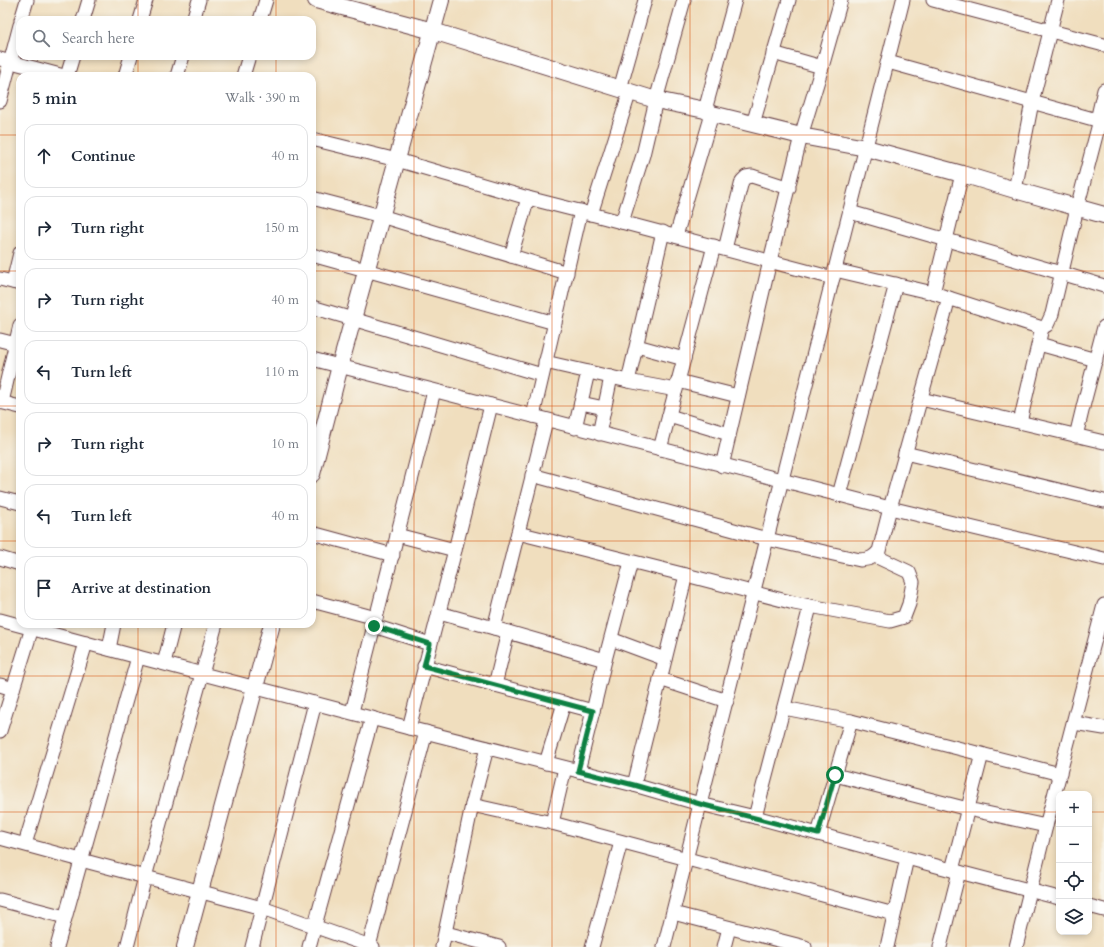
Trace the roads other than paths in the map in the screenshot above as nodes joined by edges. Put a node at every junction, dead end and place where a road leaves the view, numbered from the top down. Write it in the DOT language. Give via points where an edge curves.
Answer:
graph roads {
  1 [pos="27,0"];
  2 [pos="89,0"];
  3 [pos="146,0"];
  4 [pos="199,0"];
  5 [pos="266,0"];
  6 [pos="316,0"];
  7 [pos="441,0"];
  8 [pos="645,0"];
  9 [pos="684,0"];
  10 [pos="735,0"];
  11 [pos="789,0"];
  12 [pos="841,0"];
  13 [pos="903,0"];
  14 [pos="933,0"];
  15 [pos="1058,0"];
  16 [pos="23,16"];
  17 [pos="85,16"];
  18 [pos="141,16"];
  19 [pos="194,16"];
  20 [pos="261,16"];
  21 [pos="433,30"];
  22 [pos="1050,30"];
  23 [pos="16,35"];
  24 [pos="1104,45"];
  25 [pos="773,53"];
  26 [pos="72,60"];
  27 [pos="130,60"];
  28 [pos="182,60"];
  29 [pos="248,60"];
  30 [pos="5,61"];
  31 [pos="888,62"];
  32 [pos="822,66"];
  33 [pos="48,72"];
  34 [pos="69,72"];
  35 [pos="126,72"];
  36 [pos="178,72"];
  37 [pos="244,72"];
  38 [pos="625,90"];
  39 [pos="1104,90"];
  40 [pos="656,100"];
  41 [pos="0,101"];
  42 [pos="1032,102"];
  43 [pos="708,112"];
  44 [pos="1100,121"];
  45 [pos="753,124"];
  46 [pos="801,136"];
  47 [pos="316,140"];
  48 [pos="866,148"];
  49 [pos="397,160"];
  50 [pos="962,174"];
  51 [pos="789,188"];
  52 [pos="1015,190"];
  53 [pos="528,198"];
  54 [pos="316,199"];
  55 [pos="1076,208"];
  56 [pos="586,212"];
  57 [pos="850,212"];
  58 [pos="1104,215"];
  59 [pos="381,216"];
  60 [pos="622,222"];
  61 [pos="663,232"];
  62 [pos="676,236"];
  63 [pos="946,240"];
  64 [pos="720,247"];
  65 [pos="316,256"];
  66 [pos="511,256"];
  67 [pos="770,261"];
  68 [pos="367,270"];
  69 [pos="567,273"];
  70 [pos="1061,273"];
  71 [pos="834,274"];
  72 [pos="0,279"];
  73 [pos="16,283"];
  74 [pos="896,284"];
  75 [pos="1104,286"];
  76 [pos="932,293"];
  77 [pos="949,298"];
  78 [pos="316,308"];
  79 [pos="353,319"];
  80 [pos="555,323"];
  81 [pos="1104,327"];
  82 [pos="1042,328"];
  83 [pos="0,340"];
  84 [pos="16,344"];
  85 [pos="1039,344"];
  86 [pos="637,346"];
  87 [pos="16,352"];
  88 [pos="684,359"];
  89 [pos="316,360"];
  90 [pos="1096,360"];
  91 [pos="340,366"];
  92 [pos="544,369"];
  93 [pos="588,372"];
  94 [pos="611,377"];
  95 [pos="628,381"];
  96 [pos="677,386"];
  97 [pos="434,391"];
  98 [pos="738,396"];
  99 [pos="920,399"];
  100 [pos="1,402"];
  101 [pos="581,403"];
  102 [pos="491,405"];
  103 [pos="16,406"];
  104 [pos="604,408"];
  105 [pos="533,416"];
  106 [pos="669,416"];
  107 [pos="546,421"];
  108 [pos="1020,422"];
  109 [pos="575,428"];
  110 [pos="599,434"];
  111 [pos="729,434"];
  112 [pos="1076,436"];
  113 [pos="1104,442"];
  114 [pos="660,449"];
  115 [pos="905,453"];
  116 [pos="316,459"];
  117 [pos="722,466"];
  118 [pos="532,475"];
  119 [pos="782,481"];
  120 [pos="839,496"];
  121 [pos="0,498"];
  122 [pos="1104,501"];
  123 [pos="16,502"];
  124 [pos="890,508"];
  125 [pos="518,533"];
  126 [pos="316,534"];
  127 [pos="397,535"];
  128 [pos="767,539"];
  129 [pos="455,550"];
  130 [pos="393,555"];
  131 [pos="875,556"];
  132 [pos="0,558"];
  133 [pos="1104,559"];
  134 [pos="631,562"];
  135 [pos="16,563"];
  136 [pos="686,575"];
  137 [pos="753,593"];
  138 [pos="316,602"];
  139 [pos="810,607"];
  140 [pos="438,613"];
  141 [pos="1103,613"];
  142 [pos="0,620"];
  143 [pos="375,622"];
  144 [pos="16,624"];
  145 [pos="32,628"];
  146 [pos="113,628"];
  147 [pos="173,628"];
  148 [pos="215,628"];
  149 [pos="271,628"];
  150 [pos="494,628"];
  151 [pos="508,632"];
  152 [pos="611,639"];
  153 [pos="86,643"];
  154 [pos="430,644"];
  155 [pos="109,649"];
  156 [pos="138,657"];
  157 [pos="605,660"];
  158 [pos="665,660"];
  159 [pos="164,663"];
  160 [pos="424,666"];
  161 [pos="202,673"];
  162 [pos="660,678"];
  163 [pos="0,685"];
  164 [pos="495,685"];
  165 [pos="254,687"];
  166 [pos="13,689"];
  167 [pos="727,701"];
  168 [pos="314,702"];
  169 [pos="564,703"];
  170 [pos="784,708"];
  171 [pos="593,711"];
  172 [pos="352,712"];
  173 [pos="372,718"];
  174 [pos="851,721"];
  175 [pos="1074,723"];
  176 [pos="409,728"];
  177 [pos="1104,728"];
  178 [pos="0,731"];
  179 [pos="426,732"];
  180 [pos="487,748"];
  181 [pos="982,754"];
  182 [pos="546,763"];
  183 [pos="565,768"];
  184 [pos="578,771"];
  185 [pos="1060,774"];
  186 [pos="835,775"];
  187 [pos="634,785"];
  188 [pos="700,804"];
  189 [pos="472,805"];
  190 [pos="968,809"];
  191 [pos="755,817"];
  192 [pos="552,823"];
  193 [pos="1046,826"];
  194 [pos="818,834"];
  195 [pos="0,838"];
  196 [pos="621,842"];
  197 [pos="25,844"];
  198 [pos="908,858"];
  199 [pos="686,859"];
  200 [pos="81,860"];
  201 [pos="955,871"];
  202 [pos="145,877"];
  203 [pos="200,891"];
  204 [pos="1031,891"];
  205 [pos="1056,897"];
  206 [pos="0,900"];
  207 [pos="1092,907"];
  208 [pos="262,908"];
  209 [pos="1104,910"];
  210 [pos="673,913"];
  211 [pos="894,914"];
  212 [pos="65,917"];
  213 [pos="315,926"];
  214 [pos="729,928"];
  215 [pos="446,933"];
  216 [pos="782,944"];
  217 [pos="57,947"];
  218 [pos="127,947"];
  219 [pos="185,947"];
  220 [pos="252,947"];
  221 [pos="309,947"];
  222 [pos="371,947"];
  223 [pos="442,947"];
  224 [pos="499,947"];
  225 [pos="592,947"];
  226 [pos="664,947"];
  227 [pos="724,947"];
  228 [pos="805,947"];
  229 [pos="887,947"];
  230 [pos="940,947"];
  231 [pos="1016,947"];
  1 -- 16 [label="street"];
  2 -- 17 [label="street"];
  3 -- 18 [label="street"];
  4 -- 19 [label="street"];
  5 -- 20 [label="street"];
  6 -- 21 [label="street"];
  7 -- 21 [label="street"];
  8 -- 38 [label="street"];
  9 -- 40 [label="street"];
  10 -- 43 [label="street"];
  11 -- 25 [label="street"];
  12 -- 32 [label="street"];
  13 -- 31 [label="street"];
  14 -- 22 [label="street"];
  15 -- 22 [label="street"];
  21 -- 38 [label="street"];
  21 -- 49 [label="street"];
  22 -- 24 [label="street"];
  22 -- 42 [label="street"];
  23 -- 30 [label="street"];
  25 -- 32 [label="street"];
  25 -- 45 [label="street"];
  26 -- 34 [label="street"];
  27 -- 35 [label="street"];
  28 -- 36 [label="street"];
  29 -- 37 [label="street"];
  30 -- 33 [label="street"];
  30 -- 41 [label="street"];
  31 -- 42 [label="street"];
  31 -- 48 [label="street"];
  32 -- 46 [label="street"];
  38 -- 40 [label="street"];
  38 -- 56 [label="street"];
  39 -- 44 [label="street"];
  40 -- 43 [label="street"];
  40 -- 60 [label="street" via="643,155"];
  42 -- 44 [label="street"];
  42 -- 52 [label="street"];
  43 -- 45 [label="street"];
  43 -- 62 [label="street"];
  44 -- 55 [label="street"];
  45 -- 46 [label="street"];
  46 -- 48 [label="street"];
  46 -- 51 [label="street"];
  47 -- 49 [label="street"];
  48 -- 50 [label="street"];
  48 -- 57 [label="street"];
  49 -- 53 [label="street"];
  49 -- 59 [label="street"];
  50 -- 52 [label="street"];
  50 -- 63 [label="street"];
  51 -- 64 [label="street" via="752,176 746,177 742,181"];
  51 -- 67 [label="street"];
  52 -- 55 [label="street"];
  53 -- 56 [label="street"];
  53 -- 66 [label="street"];
  54 -- 59 [label="street"];
  55 -- 58 [label="street"];
  55 -- 70 [label="street"];
  56 -- 60 [label="street"];
  56 -- 69 [label="street"];
  57 -- 63 [label="street"];
  57 -- 71 [label="street"];
  59 -- 66 [label="street"];
  59 -- 68 [label="street"];
  60 -- 61 [label="street"];
  61 -- 62 [label="street"];
  61 -- 86 [label="street"];
  62 -- 64 [label="street"];
  63 -- 70 [label="street"];
  63 -- 76 [label="street"];
  64 -- 67 [label="street"];
  64 -- 88 [label="street"];
  65 -- 68 [label="street"];
  66 -- 69 [label="street"];
  67 -- 71 [label="street"];
  67 -- 98 [label="street"];
  68 -- 79 [label="street"];
  68 -- 80 [label="street"];
  69 -- 80 [label="street"];
  70 -- 75 [label="street"];
  70 -- 82 [label="street" via="1052,314 1048,325"];
  71 -- 74 [label="street"];
  71 -- 119 [label="street"];
  72 -- 73 [label="street"];
  74 -- 76 [label="street"];
  74 -- 120 [label="street"];
  76 -- 77 [label="street"];
  77 -- 82 [label="street"];
  77 -- 99 [label="street"];
  78 -- 79 [label="street"];
  79 -- 91 [label="street"];
  79 -- 92 [label="street"];
  80 -- 92 [label="street"];
  81 -- 90 [label="street"];
  82 -- 85 [label="street"];
  83 -- 84 [label="street"];
  85 -- 90 [label="street"];
  85 -- 108 [label="street"];
  86 -- 88 [label="street"];
  86 -- 95 [label="street"];
  87 -- 100 [label="street"];
  88 -- 96 [label="street"];
  89 -- 91 [label="street"];
  90 -- 112 [label="street"];
  91 -- 97 [label="street"];
  91 -- 116 [label="street"];
  92 -- 93 [label="street"];
  92 -- 105 [label="street"];
  93 -- 94 [label="street"];
  93 -- 101 [label="street"];
  94 -- 95 [label="street"];
  94 -- 104 [label="street"];
  95 -- 96 [label="street"];
  96 -- 98 [label="street"];
  96 -- 106 [label="street"];
  97 -- 102 [label="street"];
  97 -- 127 [label="street"];
  98 -- 111 [label="street"];
  99 -- 108 [label="street"];
  99 -- 115 [label="street"];
  100 -- 103 [label="street"];
  101 -- 104 [label="street"];
  101 -- 109 [label="street"];
  102 -- 105 [label="street"];
  102 -- 129 [label="street"];
  104 -- 110 [label="street"];
  105 -- 107 [label="street"];
  106 -- 111 [label="street"];
  106 -- 114 [label="street"];
  107 -- 109 [label="street"];
  107 -- 118 [label="street"];
  108 -- 112 [label="street"];
  109 -- 110 [label="street"];
  110 -- 114 [label="street"];
  111 -- 117 [label="street"];
  112 -- 113 [label="street"];
  114 -- 117 [label="street"];
  115 -- 122 [label="street"];
  115 -- 124 [label="street"];
  117 -- 119 [label="street"];
  118 -- 125 [label="street"];
  118 -- 128 [label="street"];
  119 -- 120 [label="street"];
  119 -- 128 [label="street"];
  120 -- 124 [label="street"];
  121 -- 123 [label="street"];
  124 -- 131 [label="street" via="879,551"];
  124 -- 133 [label="street"];
  125 -- 134 [label="street"];
  125 -- 150 [label="street"];
  126 -- 130 [label="street"];
  127 -- 129 [label="street"];
  127 -- 130 [label="street"];
  128 -- 131 [label="street" via="860,560"];
  128 -- 137 [label="street"];
  129 -- 140 [label="street"];
  130 -- 143 [label="street"];
  131 -- 139 [label="street" via="909,572 913,582 904,617 890,621"];
  132 -- 135 [label="street"];
  134 -- 136 [label="street"];
  134 -- 152 [label="street"];
  136 -- 137 [label="street"];
  136 -- 158 [label="street"];
  137 -- 139 [label="street"];
  137 -- 167 [label="street"];
  138 -- 143 [label="street"];
  139 -- 170 [label="street"];
  140 -- 150 [label="street"];
  140 -- 154 [label="street"];
  141 -- 175 [label="street"];
  142 -- 144 [label="street"];
  143 -- 154 [label="street"];
  143 -- 172 [label="street"];
  145 -- 153 [label="street"];
  145 -- 166 [label="street"];
  146 -- 155 [label="street"];
  147 -- 159 [label="street"];
  148 -- 161 [label="street"];
  149 -- 165 [label="street"];
  150 -- 151 [label="street"];
  151 -- 157 [label="street"];
  151 -- 164 [label="street"];
  152 -- 157 [label="street"];
  152 -- 158 [label="street"];
  153 -- 155 [label="street"];
  153 -- 197 [label="street"];
  154 -- 160 [label="street"];
  155 -- 156 [label="street"];
  156 -- 159 [label="street"];
  156 -- 200 [label="street"];
  157 -- 171 [label="street"];
  158 -- 162 [label="street"];
  159 -- 161 [label="street"];
  160 -- 164 [label="street"];
  160 -- 176 [label="street"];
  161 -- 165 [label="street"];
  161 -- 202 [label="street"];
  162 -- 167 [label="street"];
  162 -- 187 [label="street"];
  163 -- 166 [label="street"];
  164 -- 169 [label="street"];
  165 -- 168 [label="street"];
  165 -- 203 [label="street"];
  166 -- 178 [label="street"];
  167 -- 188 [label="street"];
  168 -- 172 [label="street"];
  168 -- 208 [label="street"];
  169 -- 171 [label="street"];
  169 -- 182 [label="street"];
  170 -- 174 [label="street"];
  170 -- 191 [label="street"];
  171 -- 184 [label="street"];
  172 -- 173 [label="street"];
  173 -- 176 [label="street"];
  173 -- 213 [label="street"];
  174 -- 181 [label="street"];
  174 -- 186 [label="street"];
  175 -- 177 [label="street"];
  175 -- 185 [label="street"];
  176 -- 179 [label="street"];
  179 -- 180 [label="street"];
  179 -- 222 [label="street"];
  180 -- 182 [label="street"];
  180 -- 189 [label="street"];
  181 -- 185 [label="street"];
  181 -- 190 [label="street"];
  182 -- 183 [label="street"];
  183 -- 184 [label="street"];
  183 -- 192 [label="street"];
  184 -- 187 [label="street"];
  185 -- 193 [label="street"];
  186 -- 190 [label="street"];
  186 -- 194 [label="street"];
  187 -- 188 [label="street"];
  188 -- 191 [label="street"];
  188 -- 199 [label="street"];
  189 -- 192 [label="street"];
  189 -- 215 [label="street"];
  190 -- 193 [label="street"];
  190 -- 201 [label="street"];
  191 -- 194 [label="street"];
  192 -- 196 [label="street"];
  193 -- 204 [label="street"];
  194 -- 198 [label="street"];
  195 -- 197 [label="street"];
  196 -- 199 [label="street"];
  196 -- 225 [label="street"];
  197 -- 200 [label="street"];
  198 -- 201 [label="street"];
  198 -- 211 [label="street"];
  199 -- 210 [label="street"];
  199 -- 211 [label="street"];
  200 -- 202 [label="street"];
  200 -- 212 [label="street"];
  201 -- 204 [label="street"];
  201 -- 230 [label="street"];
  202 -- 203 [label="street"];
  202 -- 218 [label="street"];
  203 -- 208 [label="street"];
  203 -- 219 [label="street"];
  204 -- 205 [label="street"];
  204 -- 231 [label="street"];
  206 -- 212 [label="street"];
  207 -- 209 [label="street"];
  208 -- 213 [label="street"];
  208 -- 220 [label="street"];
  210 -- 214 [label="street"];
  210 -- 226 [label="street"];
  211 -- 229 [label="street"];
  212 -- 217 [label="street"];
  213 -- 221 [label="street"];
  213 -- 222 [label="street"];
  214 -- 216 [label="street"];
  214 -- 227 [label="street"];
  215 -- 223 [label="street"];
  215 -- 224 [label="street"];
  216 -- 228 [label="street"];
}
